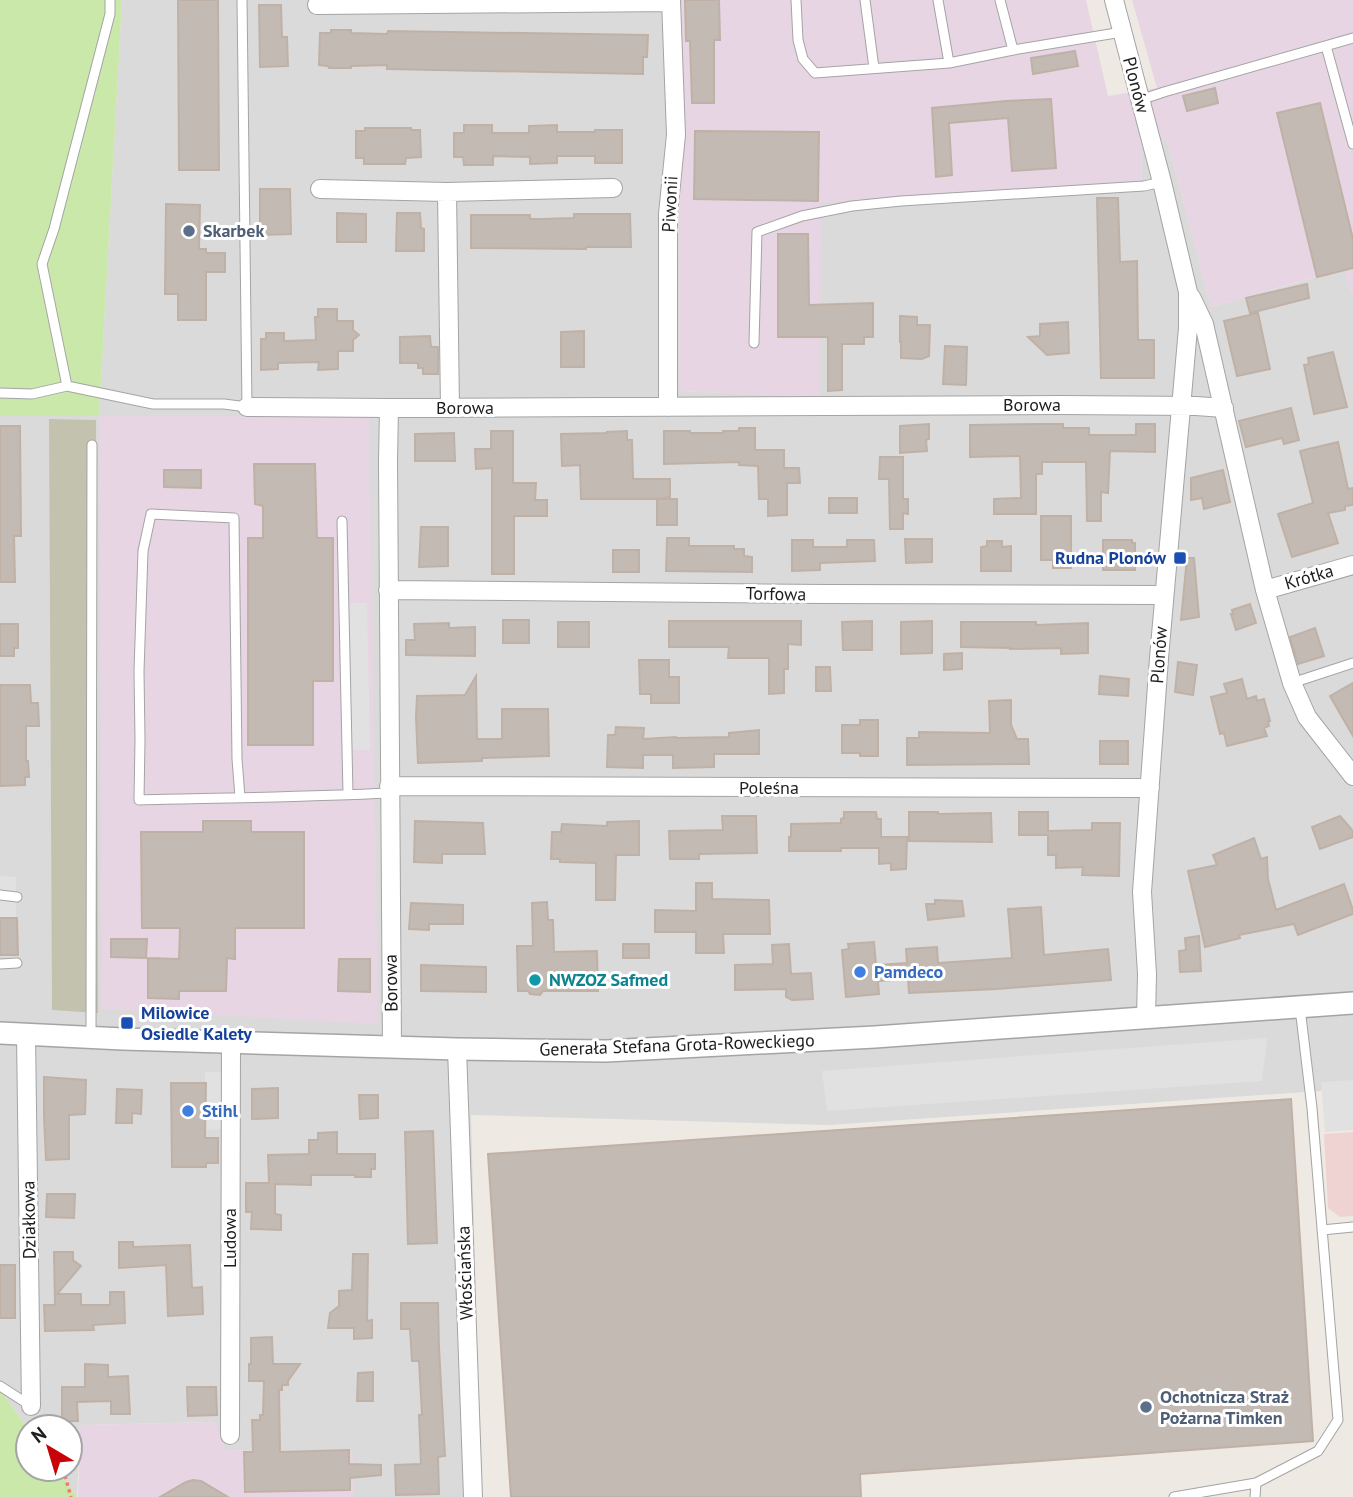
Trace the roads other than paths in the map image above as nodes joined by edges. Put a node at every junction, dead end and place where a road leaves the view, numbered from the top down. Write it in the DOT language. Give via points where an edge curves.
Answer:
graph roads {
  1 [pos="110,0"];
  2 [pos="242,0"];
  3 [pos="796,0"];
  4 [pos="865,0"];
  5 [pos="938,0"];
  6 [pos="1000,0"];
  7 [pos="1114,0"];
  8 [pos="671,1"];
  9 [pos="317,3"];
  10 [pos="1122,32"];
  11 [pos="1353,38"];
  12 [pos="1326,46"];
  13 [pos="1013,50"];
  14 [pos="949,63"];
  15 [pos="874,68"];
  16 [pos="1140,100"];
  17 [pos="1353,144"];
  18 [pos="1162,182"];
  19 [pos="613,188"];
  20 [pos="320,189"];
  21 [pos="447,192"];
  22 [pos="1188,292"];
  23 [pos="754,343"];
  24 [pos="67,386"];
  25 [pos="0,393"];
  26 [pos="1180,406"];
  27 [pos="247,407"];
  28 [pos="668,407"];
  29 [pos="389,408"];
  30 [pos="450,408"];
  31 [pos="1224,408"];
  32 [pos="92,445"];
  33 [pos="342,521"];
  34 [pos="1353,565"];
  35 [pos="388,590"];
  36 [pos="1265,590"];
  37 [pos="1164,595"];
  38 [pos="1353,663"];
  39 [pos="1292,683"];
  40 [pos="1353,776"];
  41 [pos="1150,788"];
  42 [pos="389,790"];
  43 [pos="348,794"];
  44 [pos="240,797"];
  45 [pos="0,895"];
  46 [pos="17,897"];
  47 [pos="17,963"];
  48 [pos="0,964"];
  49 [pos="1353,1003"];
  50 [pos="1300,1006"];
  51 [pos="1146,1018"];
  52 [pos="0,1033"];
  53 [pos="26,1034"];
  54 [pos="91,1038"];
  55 [pos="231,1042"];
  56 [pos="392,1047"];
  57 [pos="457,1049"];
  58 [pos="1353,1227"];
  59 [pos="1322,1230"];
  60 [pos="0,1386"];
  61 [pos="31,1406"];
  62 [pos="230,1435"];
  63 [pos="1256,1483"];
  64 [pos="473,1497"];
  65 [pos="1174,1497"];
  66 [pos="1255,1497"];
  1 -- 24 [label="lane" via="42,264"];
  2 -- 27 [label="lane"];
  3 -- 15 [label="lane" via="803,59 816,73"];
  4 -- 15 [label="lane"];
  5 -- 14 [label="lane"];
  6 -- 13 [label="lane"];
  7 -- 10 [label="street, Plonów"];
  8 -- 9 [label="street, Piwonii"];
  8 -- 28 [label="street, Piwonii" via="676,135 668,214"];
  10 -- 13 [label="lane"];
  10 -- 16 [label="street, Plonów"];
  11 -- 12 [label="lane"];
  12 -- 16 [label="lane"];
  12 -- 17 [label="lane"];
  13 -- 14 [label="lane"];
  14 -- 15 [label="lane"];
  16 -- 18 [label="street, Plonów"];
  18 -- 22 [label="street, Plonów"];
  18 -- 23 [label="lane" via="852,206 802,216 757,232"];
  19 -- 21 [label="street"];
  20 -- 21 [label="street"];
  21 -- 30 [label="street"];
  22 -- 26 [label="street, Plonów"];
  22 -- 31 [label="street, Plonów" via="1203,324"];
  24 -- 25 [label="lane" via="32,394"];
  24 -- 27 [label="lane" via="153,404"];
  26 -- 28 [label="street, Borowa"];
  26 -- 31 [label="street, Borowa"];
  26 -- 37 [label="street, Plonów"];
  27 -- 29 [label="street"];
  28 -- 30 [label="street, Borowa"];
  29 -- 30 [label="street, Borowa"];
  29 -- 35 [label="street, Borowa"];
  31 -- 36 [label="street, Plonów"];
  32 -- 54 [label="lane"];
  33 -- 43 [label="lane"];
  34 -- 36 [label="street, Krótka"];
  35 -- 37 [label="street, Torfowa"];
  35 -- 42 [label="street, Borowa"];
  36 -- 39 [label="street, Plonów"];
  37 -- 41 [label="street, Plonów"];
  38 -- 39 [label="lane"];
  39 -- 40 [label="street, Plonów" via="1307,717"];
  41 -- 42 [label="street, Poleśna"];
  41 -- 51 [label="street, Plonów" via="1142,892"];
  42 -- 43 [label="lane"];
  42 -- 56 [label="street, Borowa"];
  43 -- 44 [label="lane"];
  44 -- 44 [label="lane" via="139,800 143,551 150,514 234,518"];
  45 -- 46 [label="lane"];
  47 -- 48 [label="lane"];
  49 -- 50 [label="street, Generała Stefana Grota-Roweckiego"];
  50 -- 51 [label="street, Generała Stefana Grota-Roweckiego"];
  50 -- 59 [label="lane"];
  51 -- 57 [label="street, Generała Stefana Grota-Roweckiego" via="606,1051"];
  52 -- 53 [label="street, Generała Stefana Grota-Roweckiego"];
  53 -- 54 [label="street, Generała Stefana Grota-Roweckiego"];
  53 -- 61 [label="street, Działkowa"];
  54 -- 55 [label="street, Generała Stefana Grota-Roweckiego"];
  55 -- 56 [label="street, Generała Stefana Grota-Roweckiego"];
  55 -- 62 [label="street, Ludowa"];
  56 -- 57 [label="street, Generała Stefana Grota-Roweckiego"];
  57 -- 64 [label="street, Włościańska"];
  58 -- 59 [label="lane"];
  59 -- 63 [label="lane" via="1338,1420 1318,1451"];
  60 -- 61 [label="lane"];
  63 -- 65 [label="lane"];
  63 -- 66 [label="lane"];
}
